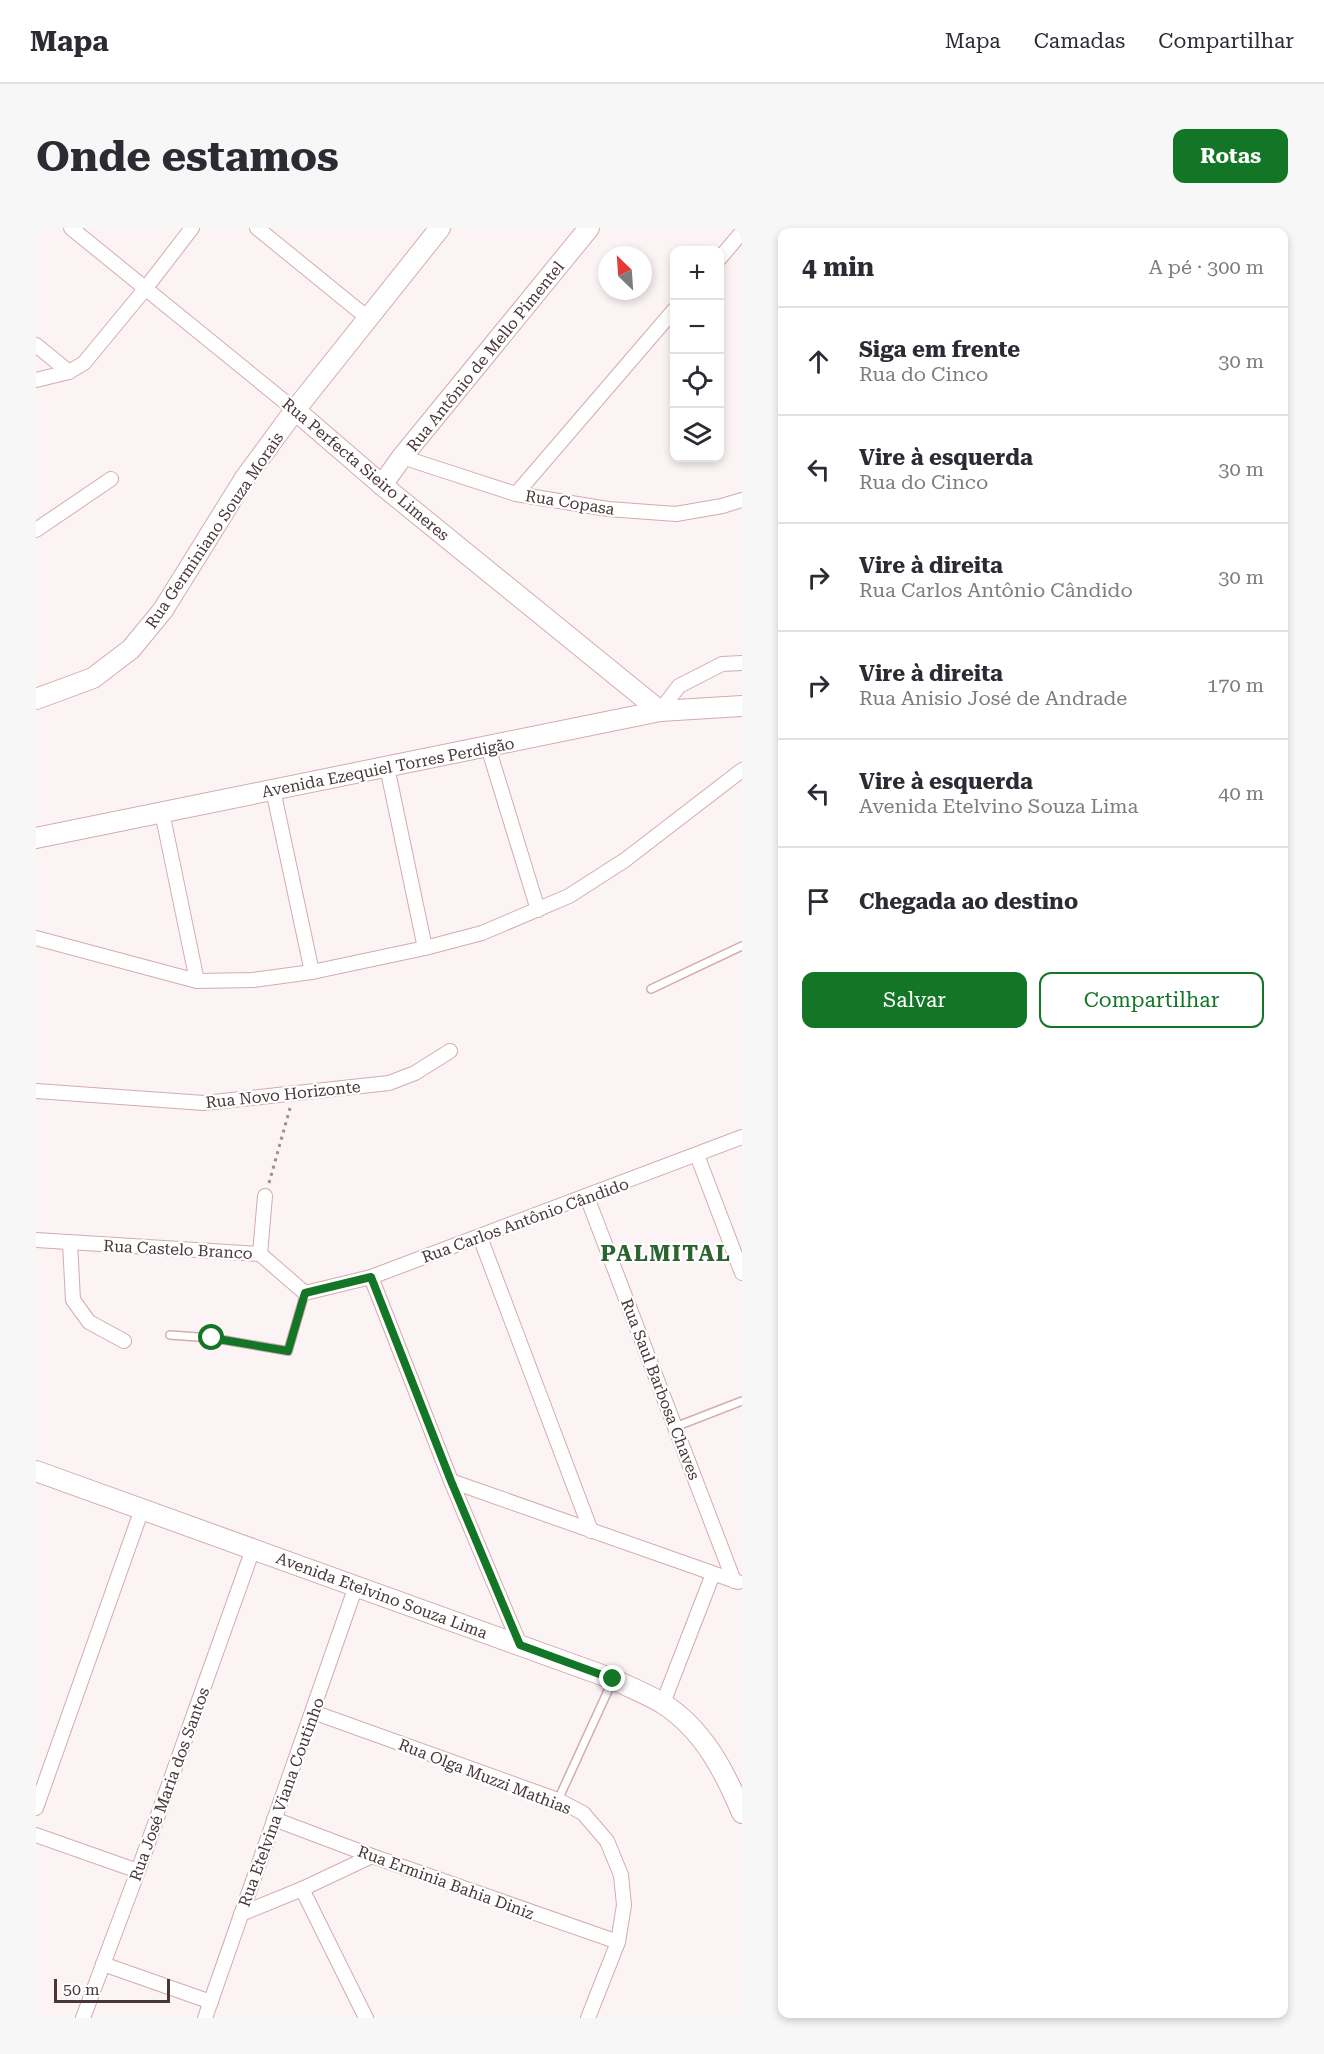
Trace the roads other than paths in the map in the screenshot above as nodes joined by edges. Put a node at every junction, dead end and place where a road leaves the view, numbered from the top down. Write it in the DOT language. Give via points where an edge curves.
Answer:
graph roads {
  1 [pos="71,228"];
  2 [pos="192,228"];
  3 [pos="257,228"];
  4 [pos="440,228"];
  5 [pos="589,228"];
  6 [pos="742,231"];
  7 [pos="724,253"];
  8 [pos="145,289"];
  9 [pos="670,316"];
  10 [pos="369,319"];
  11 [pos="36,345"];
  12 [pos="69,372"];
  13 [pos="36,380"];
  14 [pos="295,410"];
  15 [pos="402,458"];
  16 [pos="111,479"];
  17 [pos="382,485"];
  18 [pos="516,494"];
  19 [pos="742,500"];
  20 [pos="36,530"];
  21 [pos="742,663"];
  22 [pos="36,699"];
  23 [pos="742,706"];
  24 [pos="660,711"];
  25 [pos="488,747"];
  26 [pos="387,767"];
  27 [pos="742,770"];
  28 [pos="273,790"];
  29 [pos="162,812"];
  30 [pos="36,838"];
  31 [pos="538,910"];
  32 [pos="36,938"];
  33 [pos="742,946"];
  34 [pos="425,948"];
  35 [pos="312,972"];
  36 [pos="197,981"];
  37 [pos="651,989"];
  38 [pos="450,1051"];
  39 [pos="36,1091"];
  40 [pos="742,1137"];
  41 [pos="697,1155"];
  42 [pos="265,1196"];
  43 [pos="587,1197"];
  44 [pos="480,1237"];
  45 [pos="36,1240"];
  46 [pos="70,1243"];
  47 [pos="260,1254"];
  48 [pos="742,1274"];
  49 [pos="371,1277"];
  50 [pos="305,1293"];
  51 [pos="170,1335"];
  52 [pos="124,1341"];
  53 [pos="742,1401"];
  54 [pos="675,1427"];
  55 [pos="36,1472"];
  56 [pos="451,1481"];
  57 [pos="142,1509"];
  58 [pos="591,1531"];
  59 [pos="253,1549"];
  60 [pos="712,1574"];
  61 [pos="738,1582"];
  62 [pos="356,1586"];
  63 [pos="520,1645"];
  64 [pos="613,1679"];
  65 [pos="663,1703"];
  66 [pos="313,1712"];
  67 [pos="558,1800"];
  68 [pos="36,1808"];
  69 [pos="742,1813"];
  70 [pos="274,1819"];
  71 [pos="36,1835"];
  72 [pos="372,1856"];
  73 [pos="138,1871"];
  74 [pos="302,1889"];
  75 [pos="241,1914"];
  76 [pos="618,1942"];
  77 [pos="103,1964"];
  78 [pos="211,2002"];
  79 [pos="82,2018"];
  80 [pos="205,2018"];
  81 [pos="366,2018"];
  82 [pos="588,2018"];
  1 -- 8 [label="street, Rua Perfecta Sieiro Limeres"];
  2 -- 8 [label="street"];
  3 -- 10 [label="street"];
  4 -- 10 [label="street, Rua Germiniano Souza Morais"];
  5 -- 15 [label="street, Rua Antônio de Mello Pimentel"];
  6 -- 7 [label="street"];
  8 -- 12 [label="street" via="84,363"];
  8 -- 14 [label="street, Rua Perfecta Sieiro Limeres"];
  9 -- 18 [label="street"];
  10 -- 14 [label="street, Rua Germiniano Souza Morais"];
  11 -- 12 [label="street"];
  12 -- 13 [label="street"];
  14 -- 17 [label="street, Rua Perfecta Sieiro Limeres"];
  14 -- 22 [label="street, Rua Germiniano Souza Morais" via="245,478 164,610 131,649 93,678"];
  15 -- 17 [label="street, Rua Antônio de Mello Pimentel"];
  15 -- 18 [label="street, Rua Copasa"];
  16 -- 20 [label="street"];
  17 -- 24 [label="street, Rua Perfecta Sieiro Limeres"];
  18 -- 19 [label="street, Rua Copasa" via="608,509 676,514"];
  21 -- 24 [label="street" via="722,664 679,686"];
  23 -- 24 [label="street, Avenida Ezequiel Torres Perdigão"];
  24 -- 25 [label="street, Avenida Ezequiel Torres Perdigão"];
  25 -- 26 [label="street, Avenida Ezequiel Torres Perdigão"];
  25 -- 31 [label="street"];
  26 -- 28 [label="street, Avenida Ezequiel Torres Perdigão"];
  26 -- 34 [label="street"];
  27 -- 31 [label="street" via="625,860 569,896"];
  28 -- 29 [label="street, Avenida Ezequiel Torres Perdigão"];
  28 -- 35 [label="street"];
  29 -- 30 [label="street, Avenida Ezequiel Torres Perdigão"];
  29 -- 36 [label="street"];
  31 -- 34 [label="street" via="482,933"];
  32 -- 36 [label="street"];
  33 -- 37 [label="lane"];
  34 -- 35 [label="street"];
  35 -- 36 [label="street" via="253,980"];
  38 -- 39 [label="street, Rua Novo Horizonte" via="415,1073 388,1083 204,1103"];
  40 -- 41 [label="street, Rua Carlos Antônio Cândido"];
  41 -- 43 [label="street, Rua Carlos Antônio Cândido"];
  41 -- 48 [label="street"];
  42 -- 47 [label="street"];
  43 -- 44 [label="street, Rua Carlos Antônio Cândido"];
  43 -- 54 [label="street, Rua Saul Barbosa Chaves"];
  44 -- 49 [label="street, Rua Carlos Antônio Cândido"];
  44 -- 58 [label="street"];
  45 -- 46 [label="street, Rua Castelo Branco"];
  46 -- 47 [label="street, Rua Castelo Branco"];
  46 -- 52 [label="street" via="74,1300 89,1322"];
  47 -- 50 [label="street, Rua Castelo Branco"];
  49 -- 50 [label="street, Rua Carlos Antônio Cândido"];
  49 -- 56 [label="street"];
  50 -- 51 [label="lane" via="288,1351"];
  53 -- 54 [label="lane"];
  54 -- 61 [label="street, Rua Saul Barbosa Chaves"];
  55 -- 57 [label="street, Avenida Etelvino Souza Lima"];
  56 -- 58 [label="street"];
  56 -- 63 [label="street"];
  57 -- 59 [label="street, Avenida Etelvino Souza Lima"];
  57 -- 68 [label="street"];
  58 -- 60 [label="street"];
  59 -- 62 [label="street, Avenida Etelvino Souza Lima"];
  59 -- 73 [label="street, Rua José Maria dos Santos"];
  60 -- 61 [label="street"];
  60 -- 65 [label="street"];
  62 -- 63 [label="street, Avenida Etelvino Souza Lima"];
  62 -- 66 [label="street, Rua Etelvina Viana Coutinho"];
  63 -- 64 [label="street, Avenida Etelvino Souza Lima"];
  64 -- 65 [label="street, Avenida Etelvino Souza Lima"];
  64 -- 67 [label="lane"];
  65 -- 69 [label="street, Avenida Etelvino Souza Lima" via="696,1730 727,1776"];
  66 -- 67 [label="street, Rua Olga Muzzi Mathias"];
  66 -- 70 [label="street, Rua Etelvina Viana Coutinho"];
  67 -- 76 [label="street, Rua Olga Muzzi Mathias" via="583,1813 607,1841 618,1867 624,1905"];
  70 -- 72 [label="street, Rua Erminia Bahia Diniz"];
  70 -- 75 [label="street, Rua Etelvina Viana Coutinho"];
  71 -- 73 [label="street"];
  72 -- 74 [label="street"];
  72 -- 76 [label="street, Rua Erminia Bahia Diniz"];
  73 -- 77 [label="street, Rua José Maria dos Santos"];
  74 -- 75 [label="street"];
  74 -- 81 [label="street"];
  75 -- 78 [label="street, Rua Etelvina Viana Coutinho"];
  76 -- 82 [label="street, Rua Olga Muzzi Mathias"];
  77 -- 78 [label="street"];
  77 -- 79 [label="street, Rua José Maria dos Santos"];
  78 -- 80 [label="street, Rua Etelvina Viana Coutinho"];
}
